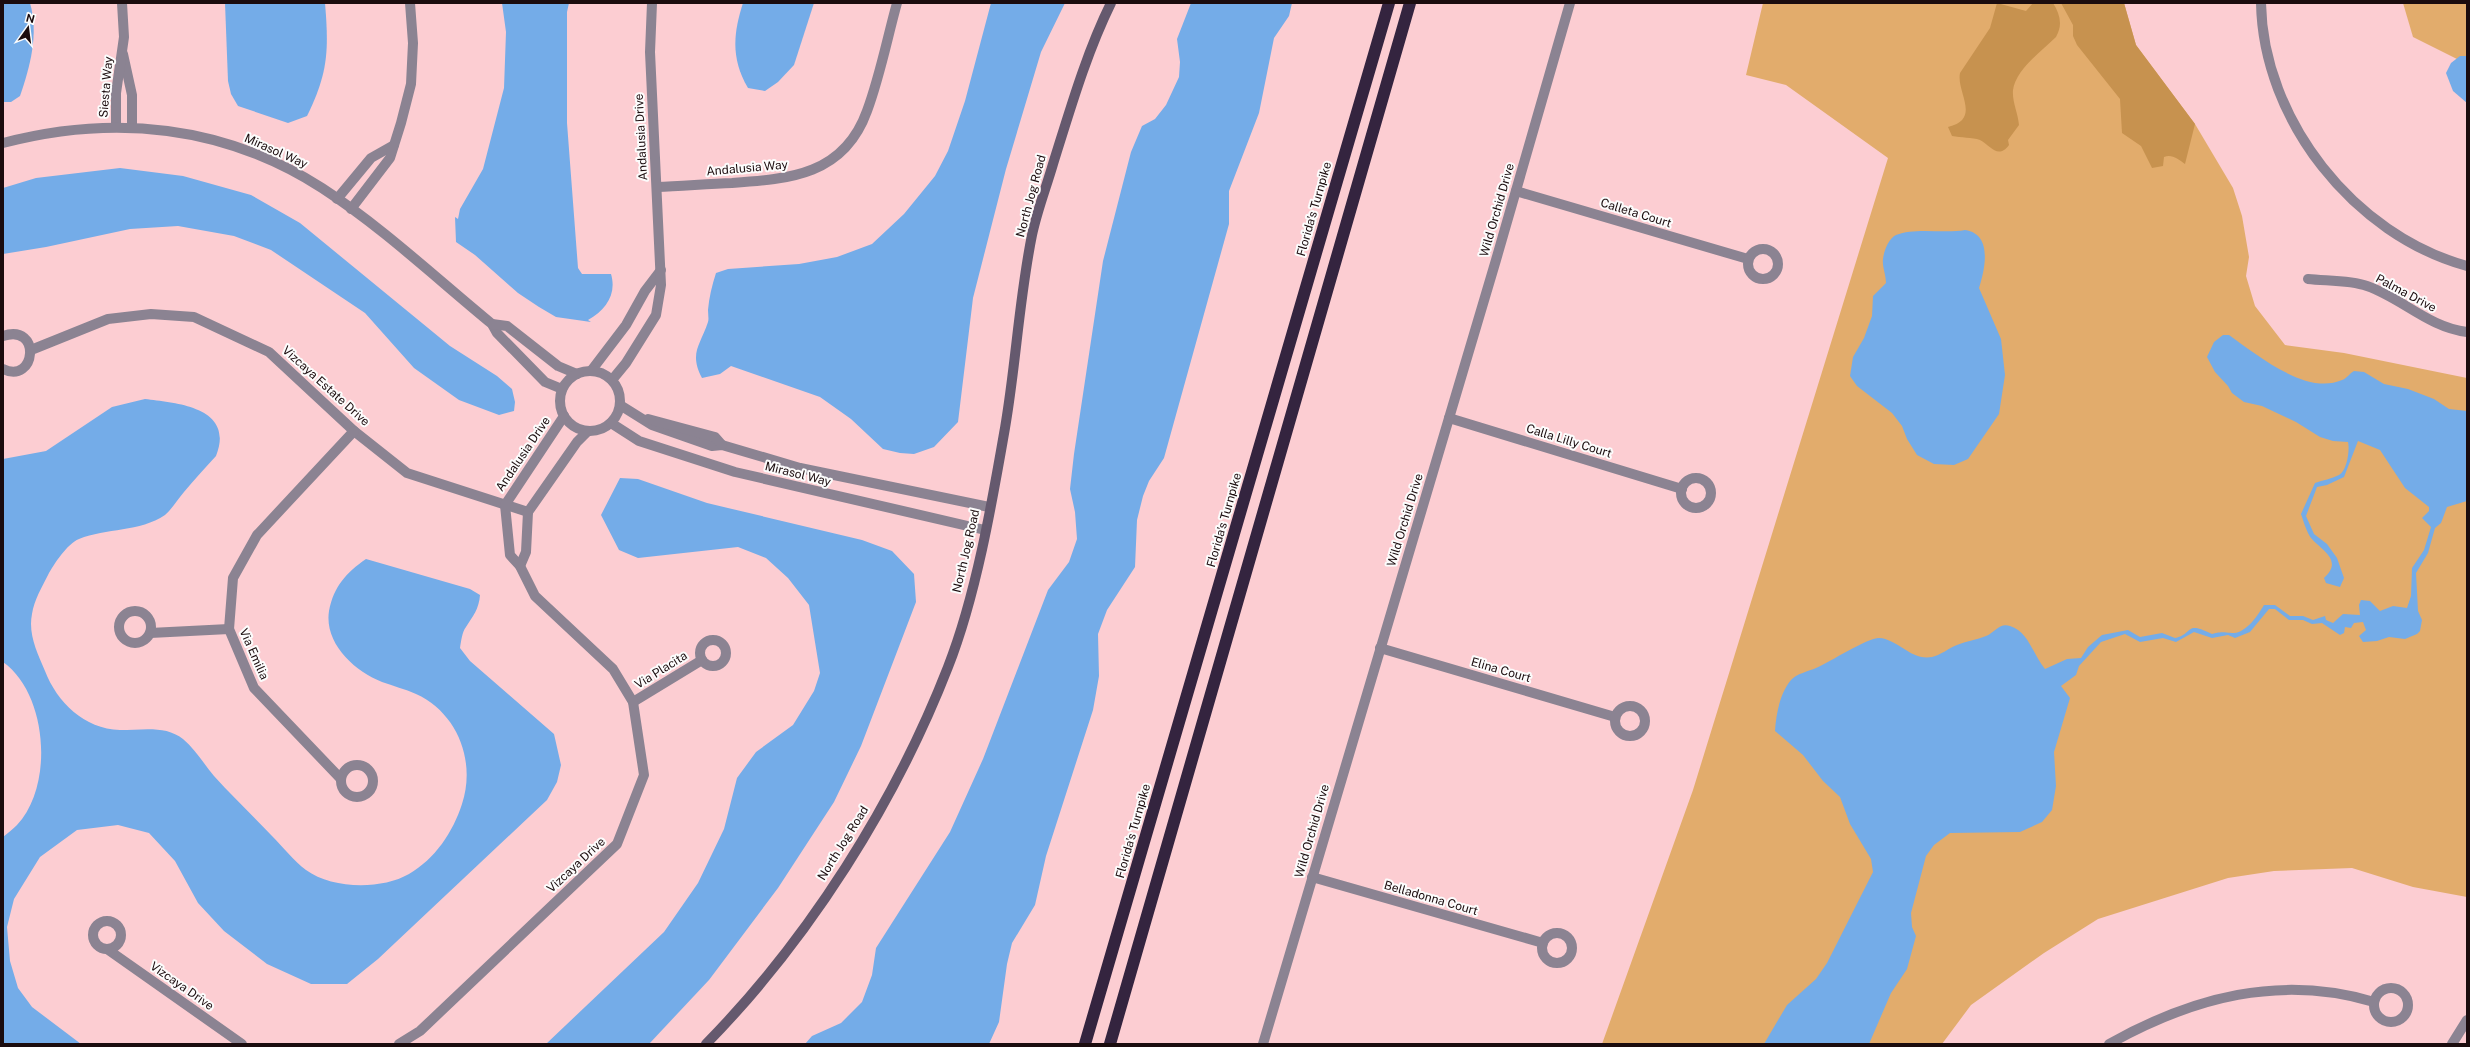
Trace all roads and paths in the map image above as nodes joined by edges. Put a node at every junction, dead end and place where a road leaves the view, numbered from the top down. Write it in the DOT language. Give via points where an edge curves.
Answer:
graph roads {
  1 [pos="122,3"];
  2 [pos="410,3"];
  3 [pos="652,3"];
  4 [pos="897,3"];
  5 [pos="1111,3"];
  6 [pos="1389,3"];
  7 [pos="1410,3"];
  8 [pos="1570,3"];
  9 [pos="2261,3"];
  10 [pos="122,50"];
  11 [pos="116,127"];
  12 [pos="132,128"];
  13 [pos="3,143"];
  14 [pos="394,145"];
  15 [pos="657,187"];
  16 [pos="1516,191"];
  17 [pos="337,199"];
  18 [pos="351,209"];
  19 [pos="1748,259"];
  20 [pos="2467,266"];
  21 [pos="661,270"];
  22 [pos="2308,279"];
  23 [pos="492,324"];
  24 [pos="2467,332"];
  25 [pos="3,336"];
  26 [pos="31,350"];
  27 [pos="3,369"];
  28 [pos="591,371"];
  29 [pos="577,374"];
  30 [pos="612,380"];
  31 [pos="562,390"];
  32 [pos="620,405"];
  33 [pos="564,416"];
  34 [pos="1449,418"];
  35 [pos="611,423"];
  36 [pos="354,431"];
  37 [pos="588,431"];
  38 [pos="1682,489"];
  39 [pos="504,505"];
  40 [pos="989,507"];
  41 [pos="528,512"];
  42 [pos="985,530"];
  43 [pos="520,566"];
  44 [pos="229,629"];
  45 [pos="150,633"];
  46 [pos="1380,648"];
  47 [pos="702,660"];
  48 [pos="633,702"];
  49 [pos="1615,717"];
  50 [pos="341,779"];
  51 [pos="1312,877"];
  52 [pos="1543,943"];
  53 [pos="107,949"];
  54 [pos="2374,1002"];
  55 [pos="2467,1020"];
  56 [pos="242,1044"];
  57 [pos="399,1044"];
  58 [pos="706,1044"];
  59 [pos="1085,1044"];
  60 [pos="1110,1044"];
  61 [pos="1263,1044"];
  62 [pos="2110,1044"];
  63 [pos="2452,1044"];
  1 -- 10 [label="street, Siesta Way"];
  2 -- 14 [label="street" via="413,43 411,84"];
  3 -- 15 [label="street, Andalusia Drive" via="650,52"];
  4 -- 15 [label="street, Andalusia Way" via="867,111 850,141 825,163 800,175 780,180"];
  5 -- 40 [label="street, North Jog Road" via="1093,41 1032,235 1005,429"];
  6 -- 59 [label="highway, Florida's Turnpike"];
  7 -- 60 [label="highway"];
  8 -- 16 [label="street, Wild Orchid Drive"];
  9 -- 20 [label="street" via="2266,49 2276,83 2312,154 2333,180 2390,230"];
  10 -- 11 [label="street, Siesta Way" via="116,93"];
  10 -- 12 [label="street, Siesta Way" via="132,95"];
  11 -- 12 [label="street, Mirasol Way"];
  11 -- 13 [label="street, Mirasol Way" via="67,130"];
  12 -- 17 [label="street, Mirasol Way" via="193,135 226,144 275,163"];
  14 -- 17 [label="street" via="371,158"];
  14 -- 18 [label="street" via="390,158"];
  15 -- 21 [label="street, Andalusia Drive"];
  16 -- 19 [label="street, Calleta Court"];
  16 -- 34 [label="street, Wild Orchid Drive"];
  17 -- 18 [label="street, Mirasol Way"];
  18 -- 23 [label="street, Mirasol Way"];
  21 -- 28 [label="street" via="645,291 626,325"];
  21 -- 30 [label="street, Andalusia Drive" via="662,285 656,315 626,363"];
  22 -- 24 [label="street, Palma Drive" via="2366,285 2443,326"];
  23 -- 29 [label="street, Mirasol Way" via="507,326 558,366"];
  23 -- 31 [label="street, Mirasol Way" via="497,333 545,382"];
  25 -- 26 [label="street" via="20,336 29,344"];
  26 -- 27 [label="street" via="24,368 12,372"];
  26 -- 36 [label="street, Vizcaya Estate Drive" via="108,319 151,314 194,318 269,352"];
  28 -- 29 [label="street"];
  28 -- 30 [label="street" via="599,372"];
  29 -- 31 [label="street"];
  30 -- 32 [label="street" via="619,394"];
  31 -- 33 [label="street" via="560,403"];
  32 -- 35 [label="street"];
  32 -- 40 [label="street, Mirasol Way" via="640,417 694,430 715,437 722,445 800,468"];
  33 -- 37 [label="street" via="573,426"];
  33 -- 39 [label="street, Andalusia Drive"];
  34 -- 38 [label="street, Calla Lilly Court"];
  34 -- 46 [label="street, Wild Orchid Drive"];
  35 -- 37 [label="street" via="596,431"];
  35 -- 42 [label="street, Mirasol Way" via="639,441 735,472"];
  36 -- 39 [label="street, Vizcaya Estate Drive" via="407,473"];
  36 -- 44 [label="street, Via Emilia" via="257,535 233,578"];
  37 -- 41 [label="street" via="577,442"];
  39 -- 41 [label="street, Vizcaya Estate Drive"];
  39 -- 43 [label="street, Vizcaya Drive" via="510,555"];
  40 -- 42 [label="street, North Jog Road"];
  41 -- 43 [label="street" via="526,552"];
  42 -- 58 [label="street, North Jog Road" via="972,589 949,665 899,776 848,862 791,945"];
  43 -- 48 [label="street, Vizcaya Drive" via="535,596 613,669"];
  44 -- 45 [label="street"];
  44 -- 50 [label="street, Via Emilia" via="254,688"];
  46 -- 49 [label="street, Elina Court"];
  46 -- 51 [label="street, Wild Orchid Drive"];
  47 -- 48 [label="street, Via Placita"];
  48 -- 57 [label="street, Vizcaya Drive" via="644,775 617,844 420,1031"];
  51 -- 52 [label="street, Belladonna Court"];
  51 -- 61 [label="street, Wild Orchid Drive"];
  53 -- 56 [label="street, Vizcaya Drive"];
  54 -- 62 [label="street" via="2313,990 2259,991 2213,999 2169,1014"];
  55 -- 63 [label="street"];
}
